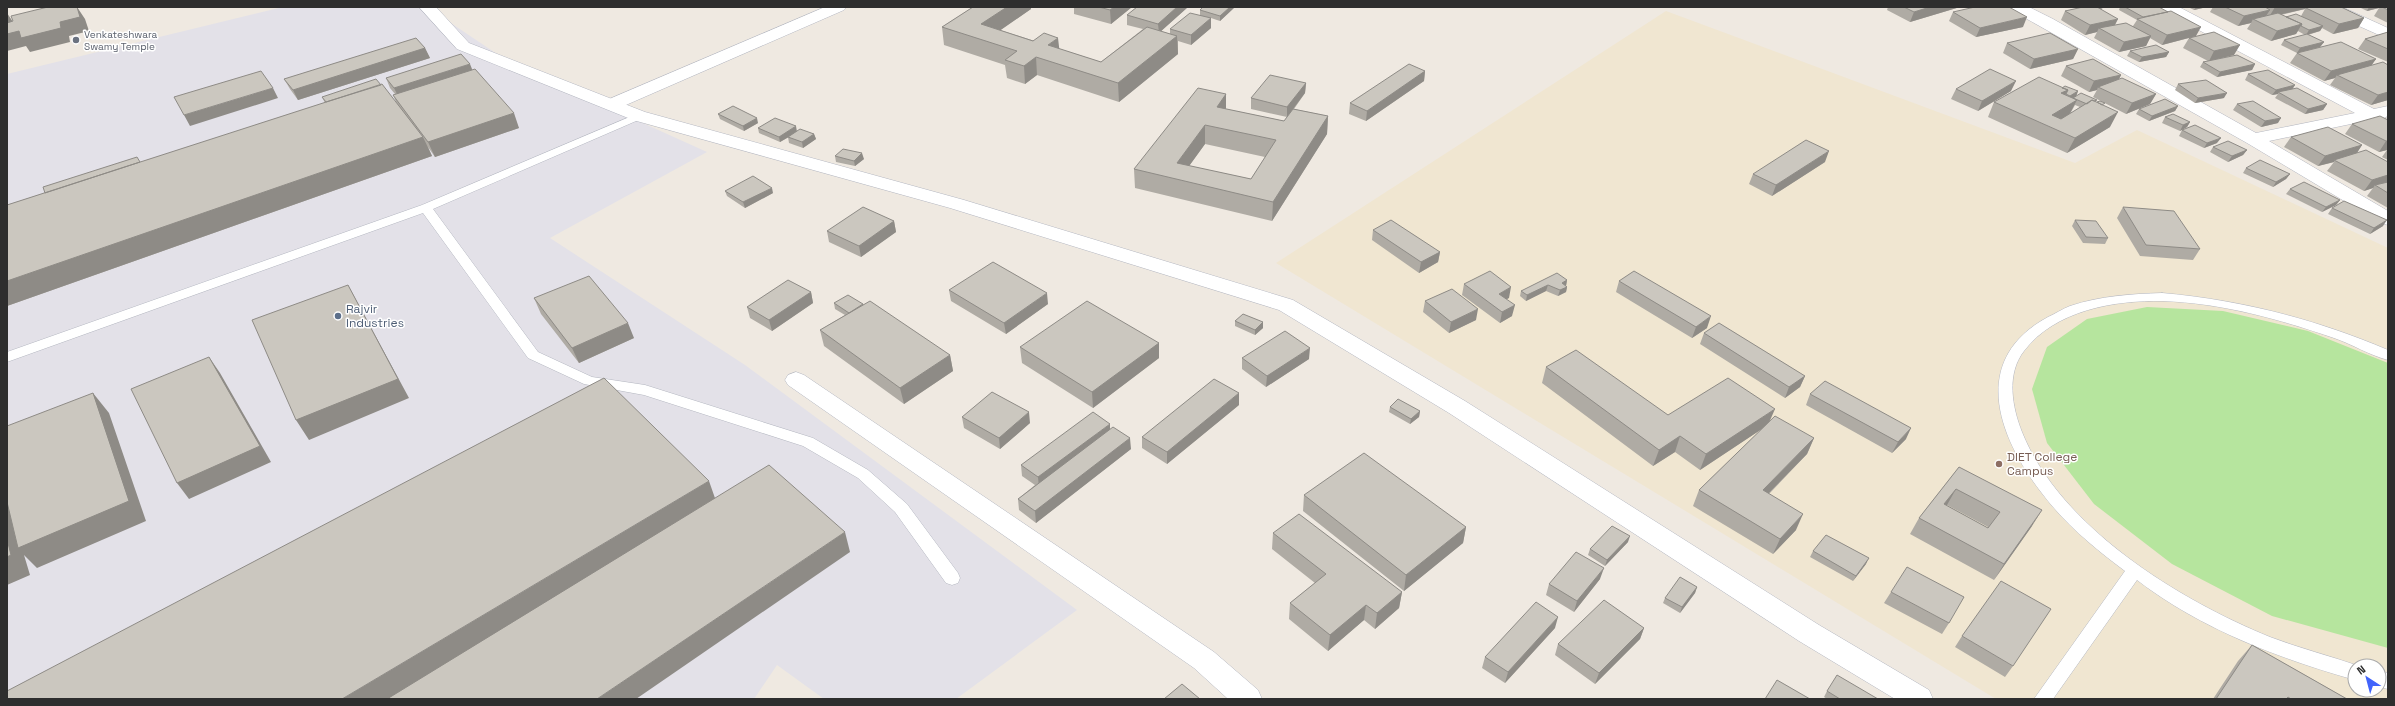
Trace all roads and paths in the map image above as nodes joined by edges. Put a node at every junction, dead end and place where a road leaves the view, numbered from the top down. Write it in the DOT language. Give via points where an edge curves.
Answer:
graph roads {
  1 [pos="427,7"];
  2 [pos="838,7"];
  3 [pos="2017,7"];
  4 [pos="2167,7"];
  5 [pos="2329,7"];
  6 [pos="2388,34"];
  7 [pos="613,104"];
  8 [pos="2388,111"];
  9 [pos="2371,114"];
  10 [pos="639,116"];
  11 [pos="2388,123"];
  12 [pos="2253,139"];
  13 [pos="426,208"];
  14 [pos="2388,219"];
  15 [pos="2388,355"];
  16 [pos="7,357"];
  17 [pos="796,380"];
  18 [pos="2134,571"];
  19 [pos="952,578"];
  20 [pos="2347,670"];
  21 [pos="1248,699"];
  22 [pos="1919,699"];
  23 [pos="2043,699"];
  1 -- 7 [label="street" via="463,46"];
  2 -- 7 [label="street"];
  3 -- 12 [label="street"];
  4 -- 9 [label="street"];
  5 -- 6 [label="street"];
  7 -- 10 [label="street"];
  8 -- 9 [label="street"];
  9 -- 11 [label="street"];
  9 -- 12 [label="street"];
  10 -- 13 [label="lane"];
  10 -- 22 [label="street" via="957,204 1286,305 1457,407 1802,629"];
  12 -- 14 [label="street"];
  13 -- 16 [label="lane"];
  13 -- 19 [label="lane" via="533,355 589,381 645,390 808,442 863,474 901,508"];
  15 -- 18 [label="lane" via="2359,341 2286,317 2216,302 2152,297 2089,305 2052,317 2021,342 2005,376 2008,418 2030,466 2072,518"];
  17 -- 21 [label="street" via="1204,660"];
  18 -- 20 [label="lane" via="2214,619 2304,658"];
  18 -- 23 [label="lane"];
}
